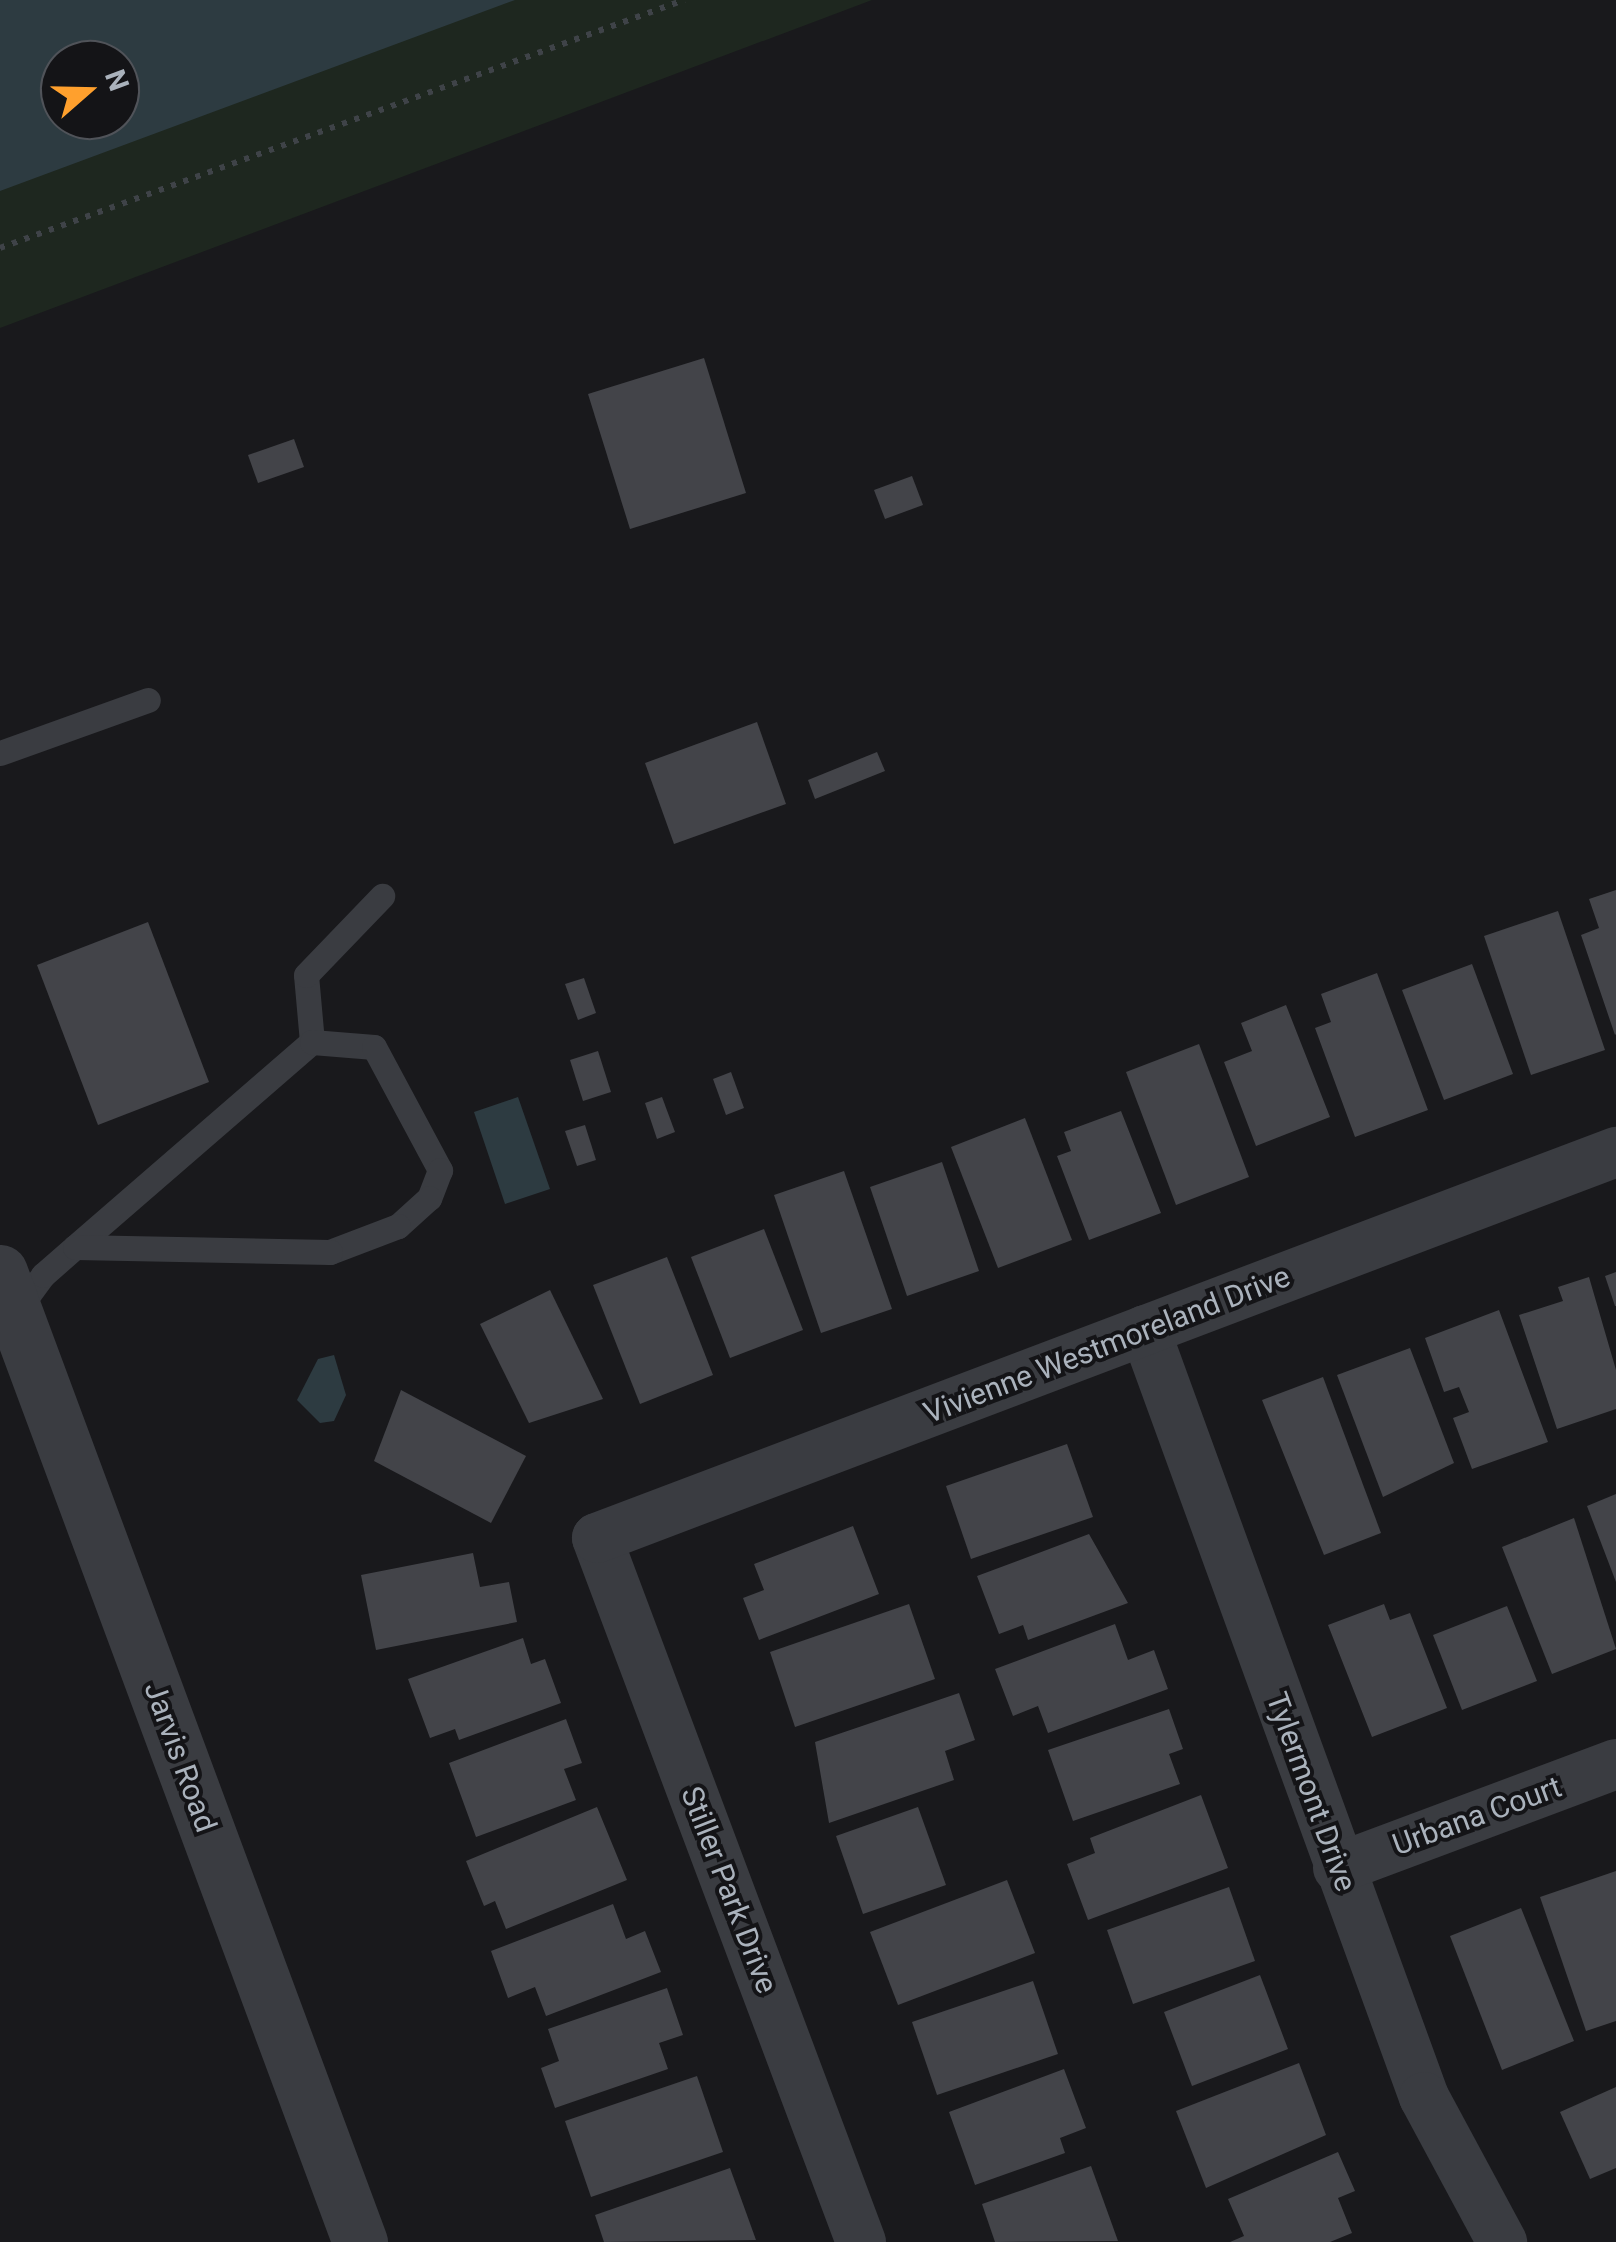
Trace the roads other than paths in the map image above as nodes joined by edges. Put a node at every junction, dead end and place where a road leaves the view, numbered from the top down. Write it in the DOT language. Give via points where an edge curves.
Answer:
graph roads {
  1 [pos="148,700"];
  2 [pos="0,753"];
  3 [pos="382,896"];
  4 [pos="312,1042"];
  5 [pos="1616,1152"];
  6 [pos="75,1246"];
  7 [pos="5,1306"];
  8 [pos="1145,1330"];
  9 [pos="598,1538"];
  10 [pos="1616,1764"];
  11 [pos="1338,1868"];
  12 [pos="360,2242"];
  13 [pos="861,2242"];
  14 [pos="1502,2242"];
  1 -- 2 [label="lane"];
  3 -- 4 [label="lane" via="306,975"];
  4 -- 6 [label="lane"];
  4 -- 6 [label="lane" via="374,1048 423,1127 440,1170 428,1198 398,1226 330,1252"];
  5 -- 8 [label="street, Vivienne Westmoreland Drive"];
  6 -- 7 [label="lane"];
  7 -- 12 [label="street, Jarvis Road"];
  8 -- 9 [label="street, Vivienne Westmoreland Drive"];
  8 -- 11 [label="street, Tylermont Drive"];
  9 -- 13 [label="street, Stiller Park Drive"];
  10 -- 11 [label="street, Urbana Court"];
  11 -- 14 [label="street, Tylermont Drive" via="1424,2098"];
}
